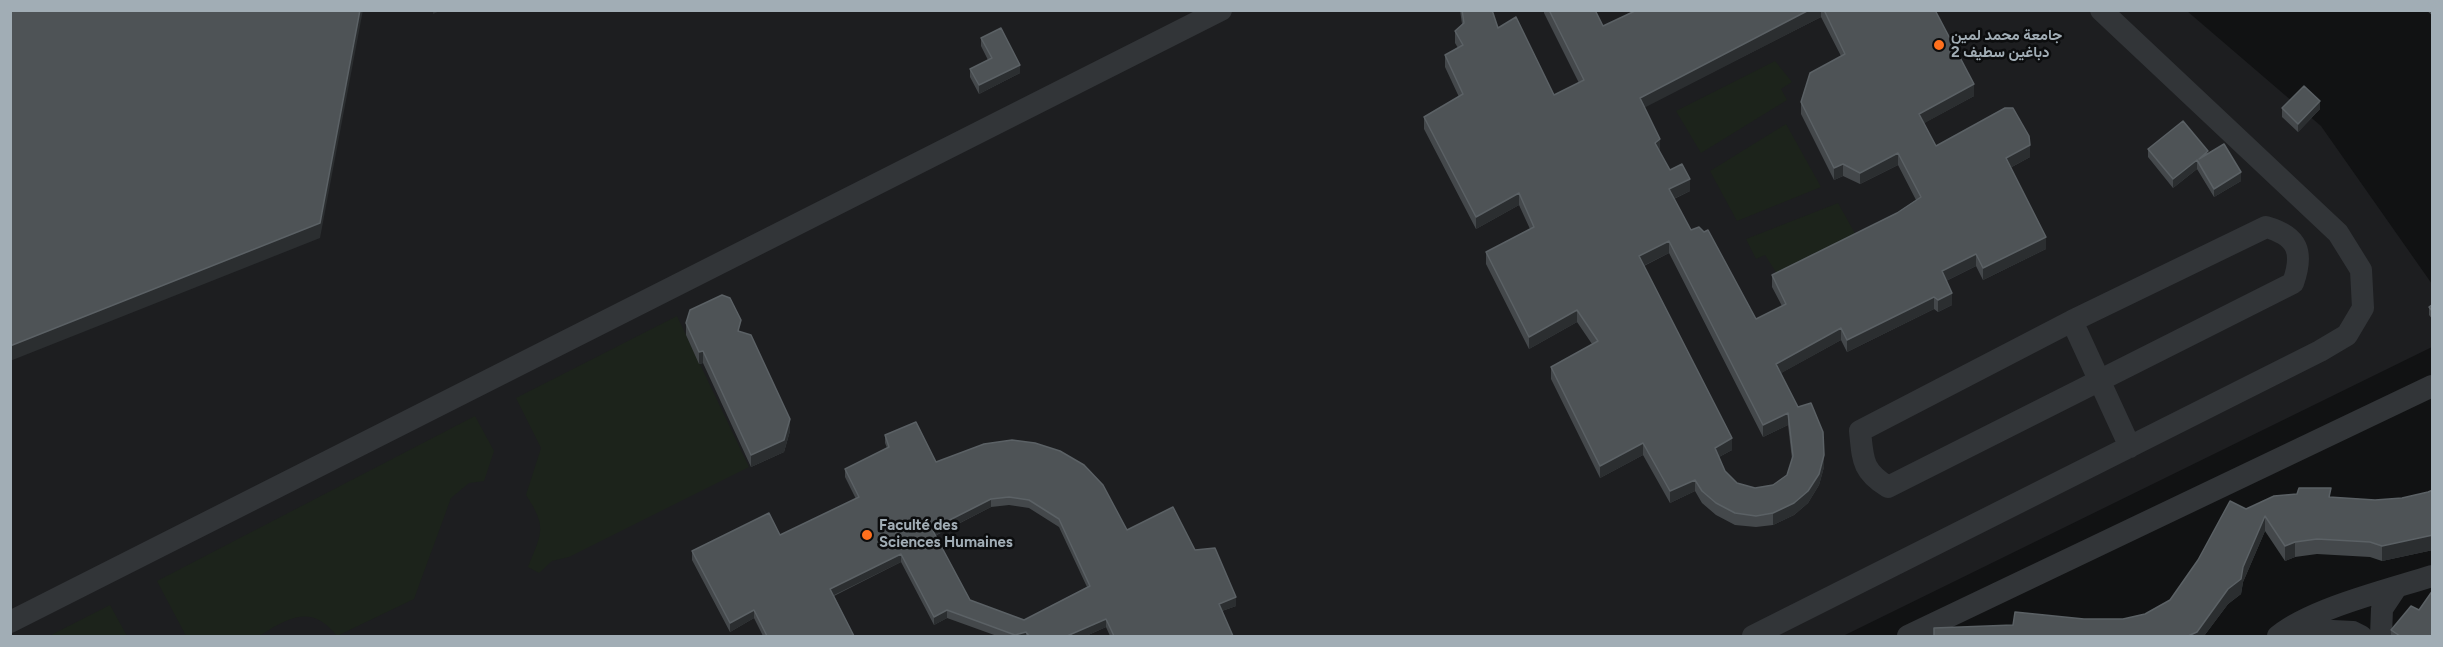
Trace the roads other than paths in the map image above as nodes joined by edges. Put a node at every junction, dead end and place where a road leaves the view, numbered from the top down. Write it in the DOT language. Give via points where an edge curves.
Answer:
graph roads {
  1 [pos="1221,10"];
  2 [pos="2101,10"];
  3 [pos="2072,321"];
  4 [pos="2100,381"];
  5 [pos="2433,386"];
  6 [pos="2130,447"];
  7 [pos="2433,576"];
  8 [pos="2396,588"];
  9 [pos="10,622"];
  10 [pos="2283,633"];
  11 [pos="1753,636"];
  12 [pos="1908,636"];
  13 [pos="2361,636"];
  14 [pos="2381,636"];
  1 -- 9 [label="lane"];
  2 -- 6 [label="lane" via="2338,233 2361,270 2363,308 2347,335"];
  3 -- 4 [label="lane"];
  3 -- 4 [label="lane" via="2266,227 2284,232 2298,251 2293,283"];
  3 -- 4 [label="lane" via="1860,431 1863,458 1872,477 1888,487"];
  4 -- 6 [label="lane"];
  5 -- 12 [label="lane"];
  6 -- 11 [label="lane"];
  7 -- 8 [label="lane"];
  8 -- 10 [label="lane" via="2336,607"];
  8 -- 14 [label="lane" via="2382,609"];
  10 -- 13 [label="lane" via="2353,632"];
}
